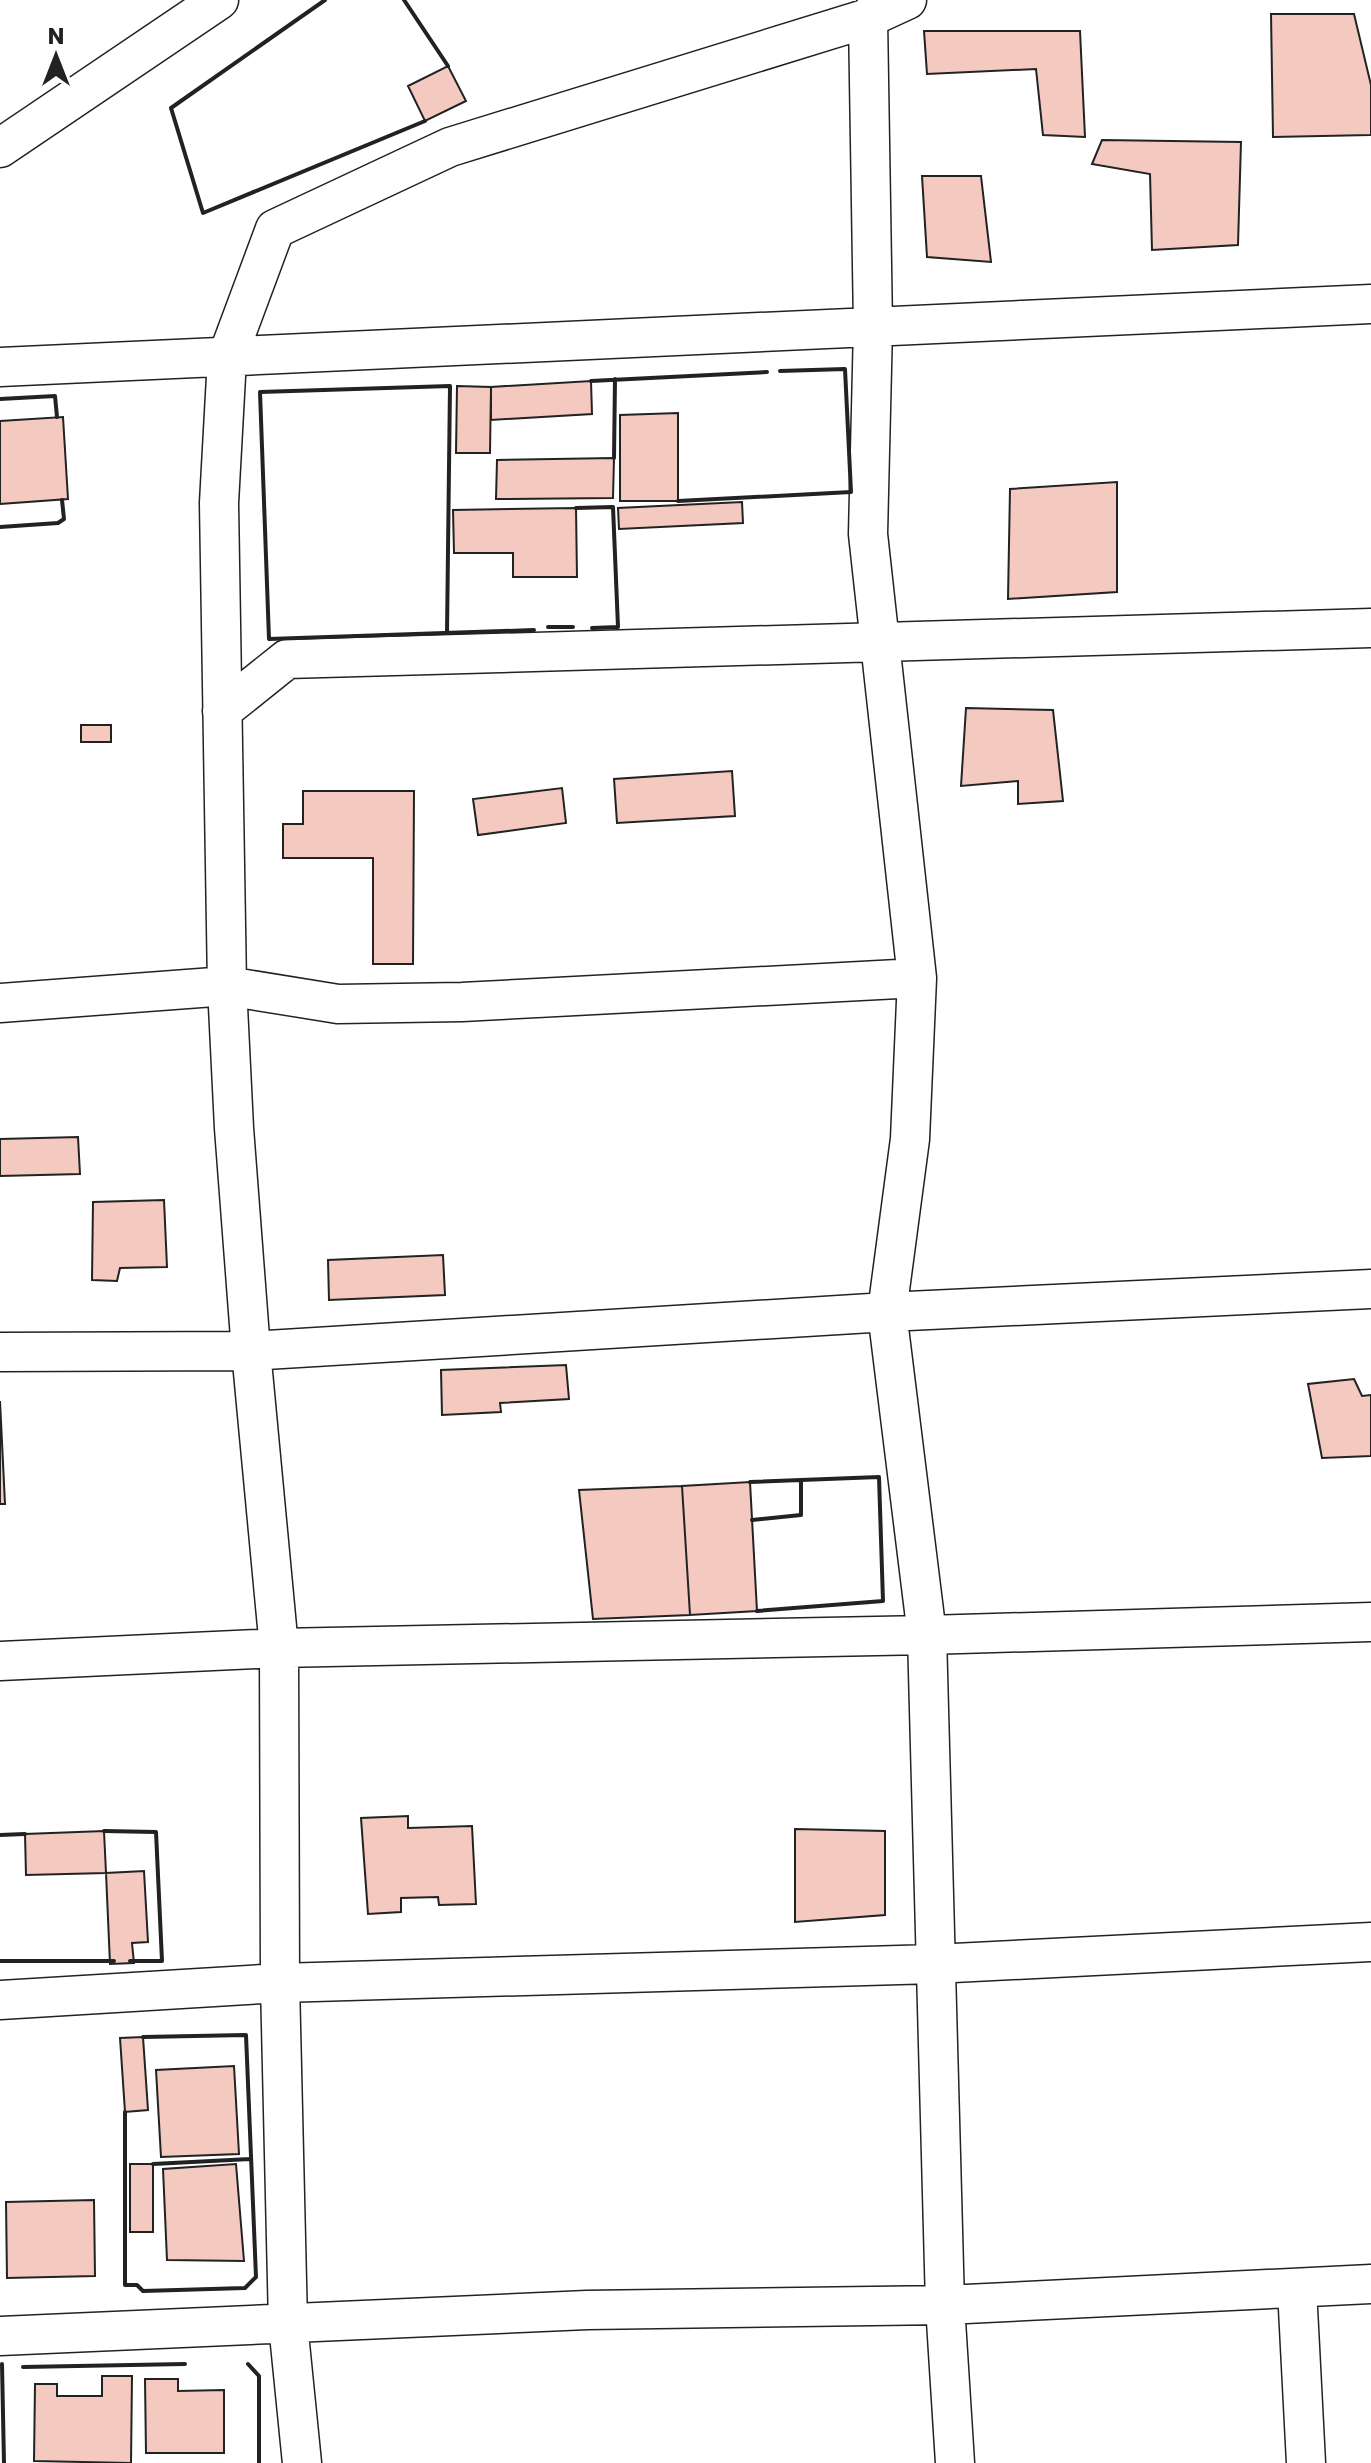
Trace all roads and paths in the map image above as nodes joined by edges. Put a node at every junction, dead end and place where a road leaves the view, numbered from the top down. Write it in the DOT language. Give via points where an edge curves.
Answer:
graph roads {
  1 [pos="219,0"];
  2 [pos="907,0"];
  3 [pos="876,9"];
  4 [pos="0,148"];
  5 [pos="1371,304"];
  6 [pos="873,327"];
  7 [pos="227,358"];
  8 [pos="0,367"];
  9 [pos="1371,628"];
  10 [pos="882,642"];
  11 [pos="222,711"];
  12 [pos="917,978"];
  13 [pos="227,986"];
  14 [pos="0,1003"];
  15 [pos="1371,1289"];
  16 [pos="887,1312"];
  17 [pos="251,1351"];
  18 [pos="0,1352"];
  19 [pos="1371,1622"];
  20 [pos="927,1635"];
  21 [pos="279,1648"];
  22 [pos="0,1661"];
  23 [pos="1371,1942"];
  24 [pos="934,1964"];
  25 [pos="280,1983"];
  26 [pos="0,2000"];
  27 [pos="1371,2284"];
  28 [pos="1297,2289"];
  29 [pos="945,2305"];
  30 [pos="288,2324"];
  31 [pos="0,2336"];
  32 [pos="302,2463"];
  33 [pos="955,2463"];
  34 [pos="1306,2463"];
  1 -- 4 [label="street"];
  2 -- 3 [label="street"];
  3 -- 6 [label="street"];
  3 -- 7 [label="street" via="450,147 275,229"];
  5 -- 6 [label="street"];
  6 -- 7 [label="street"];
  6 -- 10 [label="street" via="868,534"];
  7 -- 8 [label="street"];
  7 -- 11 [label="street" via="219,503"];
  9 -- 10 [label="street"];
  10 -- 11 [label="street" via="287,659"];
  10 -- 12 [label="street"];
  11 -- 13 [label="street"];
  12 -- 13 [label="street" via="338,1004"];
  12 -- 16 [label="street" via="910,1139"];
  13 -- 14 [label="street"];
  13 -- 17 [label="street"];
  15 -- 16 [label="street"];
  16 -- 17 [label="street"];
  16 -- 20 [label="street"];
  17 -- 18 [label="street"];
  17 -- 21 [label="street"];
  19 -- 20 [label="street"];
  20 -- 21 [label="street"];
  20 -- 24 [label="street"];
  21 -- 22 [label="street"];
  21 -- 25 [label="street"];
  23 -- 24 [label="street"];
  24 -- 25 [label="street"];
  24 -- 29 [label="street"];
  25 -- 26 [label="street"];
  25 -- 30 [label="street"];
  27 -- 28 [label="street"];
  28 -- 29 [label="street"];
  28 -- 34 [label="street"];
  29 -- 30 [label="street" via="587,2310"];
  29 -- 33 [label="street"];
  30 -- 31 [label="street"];
  30 -- 32 [label="street"];
}
